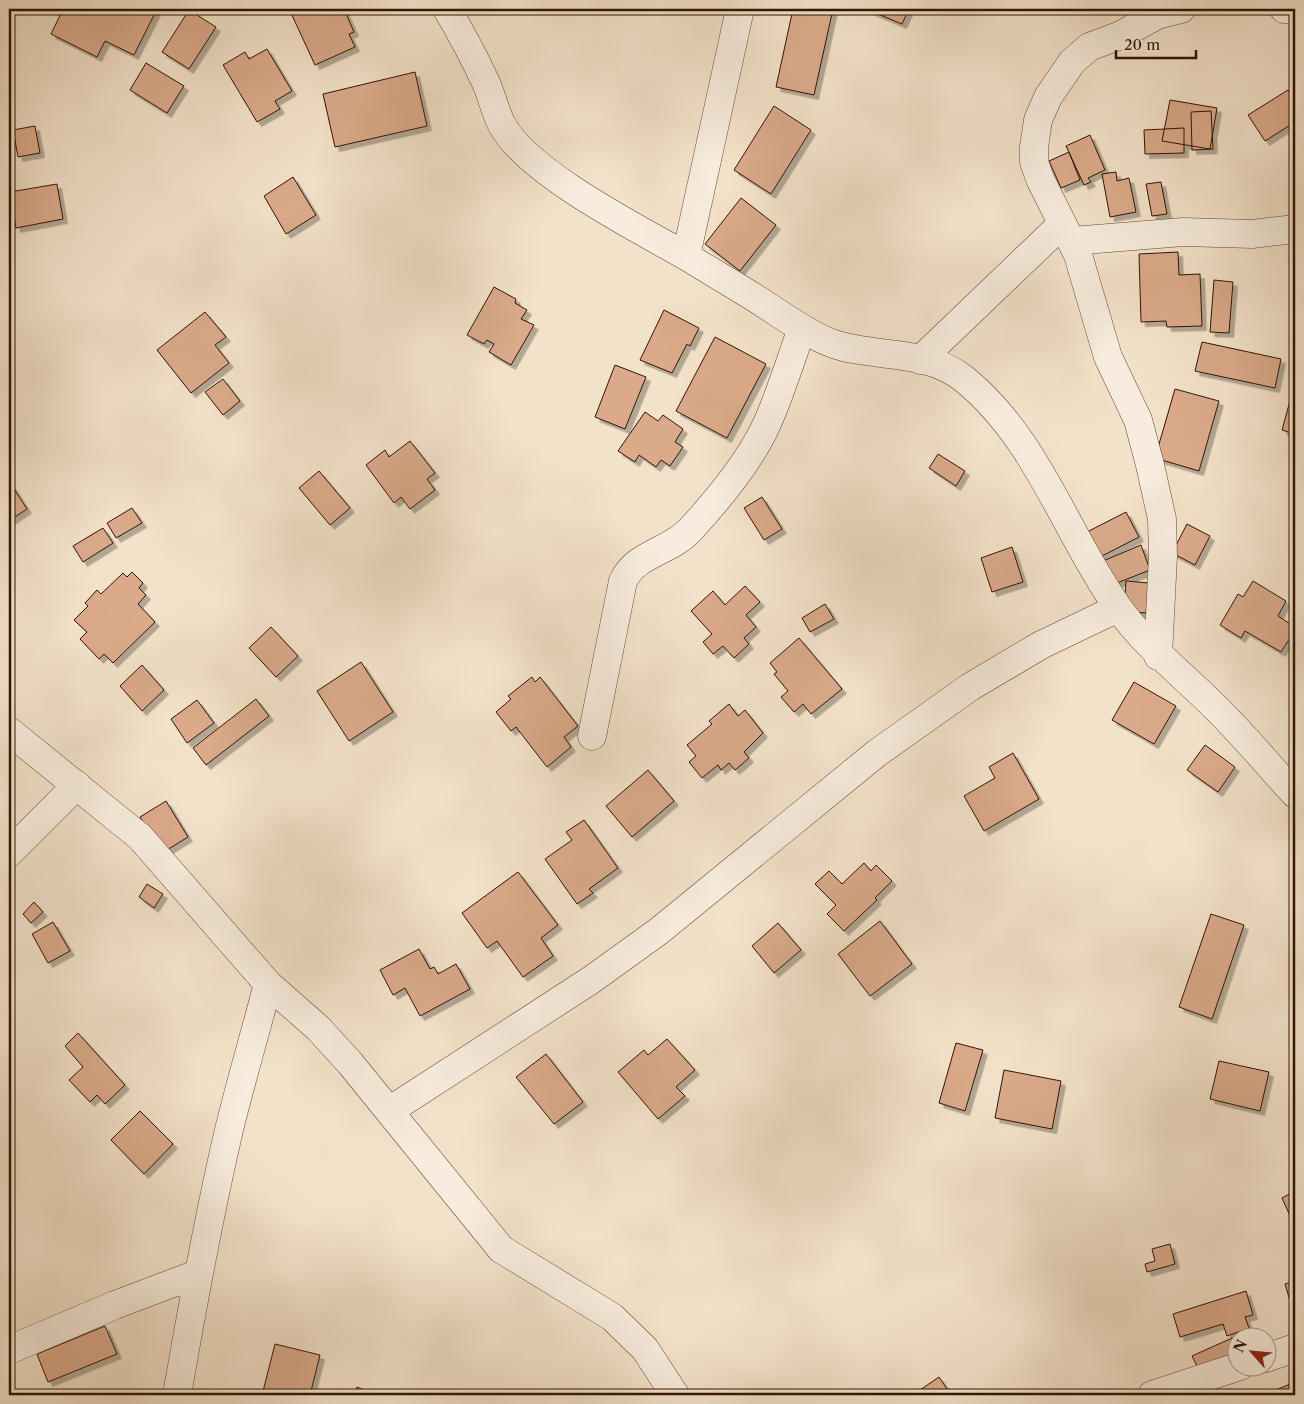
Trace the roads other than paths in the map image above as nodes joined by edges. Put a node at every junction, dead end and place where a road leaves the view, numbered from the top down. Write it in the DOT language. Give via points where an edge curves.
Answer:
graph roads {
  1 [pos="447,9"];
  2 [pos="740,9"];
  3 [pos="1181,9"];
  4 [pos="1284,9"];
  5 [pos="1295,10"];
  6 [pos="1295,229"];
  7 [pos="1067,233"];
  8 [pos="686,256"];
  9 [pos="802,329"];
  10 [pos="920,360"];
  11 [pos="1118,608"];
  12 [pos="1158,656"];
  13 [pos="9,731"];
  14 [pos="592,736"];
  15 [pos="77,785"];
  16 [pos="1295,794"];
  17 [pos="9,853"];
  18 [pos="268,984"];
  19 [pos="390,1111"];
  20 [pos="198,1274"];
  21 [pos="1295,1348"];
  22 [pos="9,1350"];
  23 [pos="1276,1355"];
  24 [pos="1226,1371"];
  25 [pos="177,1395"];
  26 [pos="675,1395"];
  27 [pos="1152,1395"];
  1 -- 8 [label="street" via="471,51 502,125 511,138 543,168 611,214"];
  2 -- 8 [label="street"];
  3 -- 7 [label="street" via="1157,15 1121,35 1089,47 1072,62 1048,97 1038,120 1034,162"];
  4 -- 5 [label="street"];
  6 -- 7 [label="street" via="1252,234"];
  7 -- 10 [label="street"];
  7 -- 12 [label="street" via="1108,357 1138,420 1162,519"];
  8 -- 9 [label="street"];
  9 -- 10 [label="street" via="831,343"];
  9 -- 14 [label="street" via="762,432 721,494 681,540 636,562 628,570 623,581"];
  10 -- 11 [label="street" via="938,362 964,379 990,402 1015,433"];
  11 -- 12 [label="street"];
  11 -- 19 [label="street" via="1041,645 970,687 877,753 651,936 591,980"];
  12 -- 16 [label="street" via="1216,708"];
  13 -- 15 [label="street"];
  15 -- 17 [label="street"];
  15 -- 18 [label="street" via="140,837"];
  18 -- 19 [label="street" via="318,1028"];
  18 -- 20 [label="street" via="229,1132"];
  19 -- 26 [label="street" via="501,1249 612,1317 645,1350"];
  20 -- 22 [label="street"];
  20 -- 25 [label="street"];
  21 -- 23 [label="street"];
  24 -- 27 [label="street"];
}
